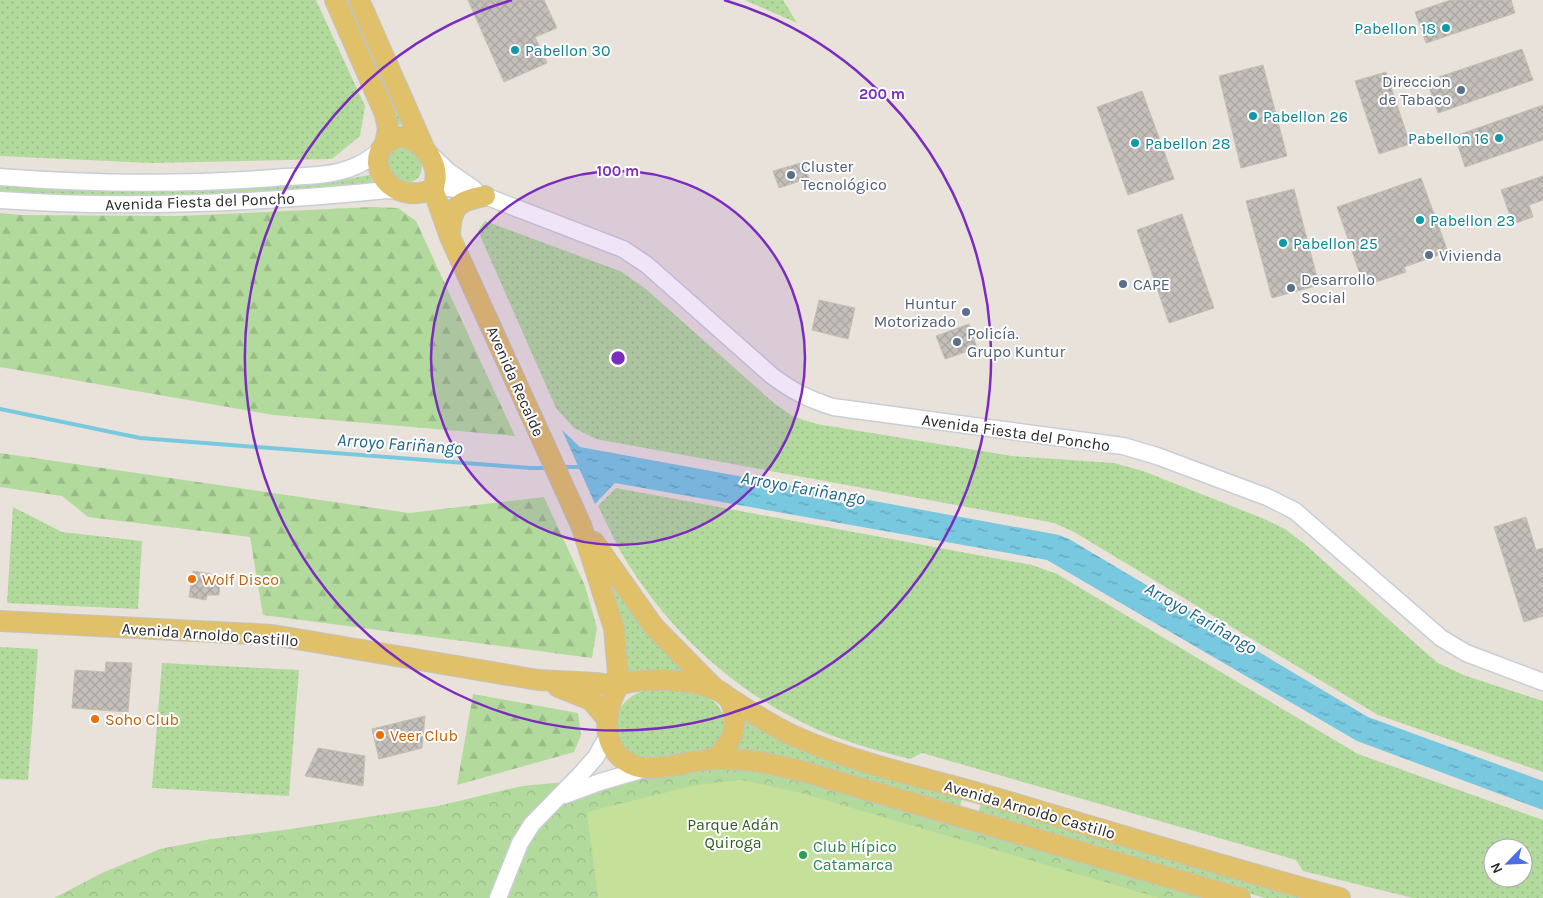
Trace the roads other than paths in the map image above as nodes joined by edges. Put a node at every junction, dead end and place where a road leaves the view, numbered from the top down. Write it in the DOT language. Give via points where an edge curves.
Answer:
graph roads {
  1 [pos="335,0"];
  2 [pos="359,0"];
  3 [pos="382,147"];
  4 [pos="426,149"];
  5 [pos="0,177"];
  6 [pos="434,187"];
  7 [pos="404,192"];
  8 [pos="484,196"];
  9 [pos="0,200"];
  10 [pos="450,237"];
  11 [pos="581,525"];
  12 [pos="0,621"];
  13 [pos="538,680"];
  14 [pos="1543,682"];
  15 [pos="618,686"];
  16 [pos="723,694"];
  17 [pos="607,727"];
  18 [pos="714,759"];
  19 [pos="649,768"];
  20 [pos="558,798"];
  21 [pos="498,898"];
  22 [pos="1240,898"];
  23 [pos="1340,898"];
  1 -- 3 [label="main road" via="385,114 388,129"];
  2 -- 4 [label="main road"];
  3 -- 4 [label="main road" via="394,138 408,137"];
  3 -- 5 [label="street, Avenida Fiesta del Poncho" via="360,164 340,171 248,180 84,181"];
  3 -- 7 [label="main road" via="379,167 382,176 390,186"];
  4 -- 6 [label="main road" via="435,171"];
  4 -- 8 [label="street, Avenida Fiesta del Poncho" via="448,171"];
  6 -- 7 [label="main road" via="425,192"];
  6 -- 8 [label="street, Avenida Fiesta del Poncho"];
  6 -- 10 [label="main road, Avenida Recalde"];
  7 -- 9 [label="street, Avenida Fiesta del Poncho" via="387,190 248,202 167,204"];
  7 -- 10 [label="main road, Avenida Recalde" via="421,202"];
  8 -- 10 [label="main road" via="464,201 456,209 451,219"];
  8 -- 14 [label="street, Avenida Fiesta del Poncho" via="623,249 647,265 784,384 808,399 833,407 1122,446 1267,498 1295,511 1440,638 1466,653"];
  10 -- 11 [label="main road, Avenida Recalde"];
  11 -- 15 [label="main road, Avenida Recalde" via="614,628"];
  11 -- 16 [label="main road, Avenida Recalde" via="654,627"];
  12 -- 13 [label="main road, Avenida Arnoldo Castillo" via="273,635"];
  13 -- 15 [label="main road, Avenida Arnoldo Castillo"];
  13 -- 17 [label="main road, Avenida Arnoldo Castillo" via="591,700"];
  15 -- 16 [label="main road" via="634,680 657,680 695,684"];
  15 -- 17 [label="main road" via="610,702"];
  16 -- 18 [label="main road" via="734,712 734,725 732,738"];
  16 -- 23 [label="main road, Avenida Arnoldo Castillo" via="793,736 863,762"];
  17 -- 19 [label="main road" via="613,748 620,756 630,764"];
  17 -- 20 [label="street" via="596,757"];
  18 -- 19 [label="main road"];
  18 -- 22 [label="main road, Avenida Arnoldo Castillo" via="766,762 805,772"];
  19 -- 20 [label="street"];
  20 -- 21 [label="street" via="532,824 520,843"];
}
